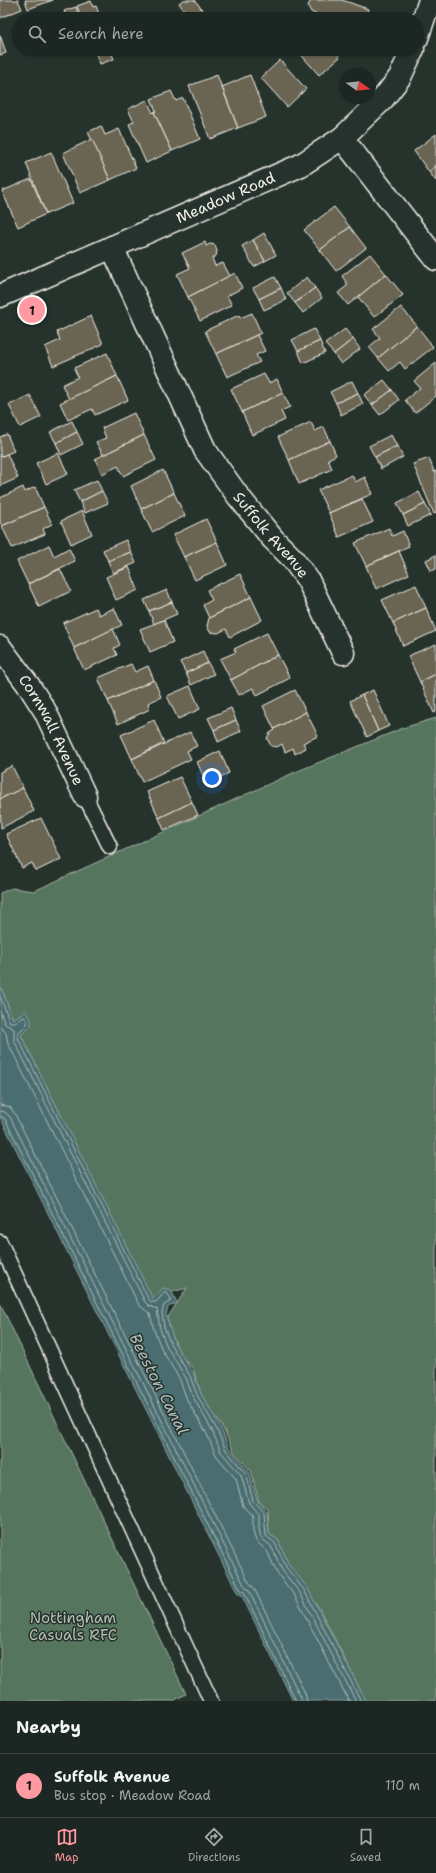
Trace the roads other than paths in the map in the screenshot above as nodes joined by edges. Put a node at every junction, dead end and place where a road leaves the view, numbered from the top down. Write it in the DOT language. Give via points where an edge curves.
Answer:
graph roads {
  1 [pos="430,0"];
  2 [pos="424,18"];
  3 [pos="410,56"];
  4 [pos="342,138"];
  5 [pos="112,247"];
  6 [pos="436,259"];
  7 [pos="0,296"];
  8 [pos="0,647"];
  9 [pos="343,653"];
  10 [pos="85,796"];
  11 [pos="110,847"];
  12 [pos="0,1242"];
  13 [pos="210,1701"];
  1 -- 2 [label="street"];
  3 -- 4 [label="street, Meadow Road" via="400,77 390,90"];
  4 -- 5 [label="street, Meadow Road" via="301,165"];
  4 -- 6 [label="street"];
  5 -- 7 [label="street, Meadow Road"];
  5 -- 9 [label="street, Suffolk Avenue" via="205,450 238,496 308,580"];
  8 -- 10 [label="street, Cornwall Avenue" via="45,711"];
  10 -- 11 [label="lane"];
  12 -- 13 [label="lane"];
}
